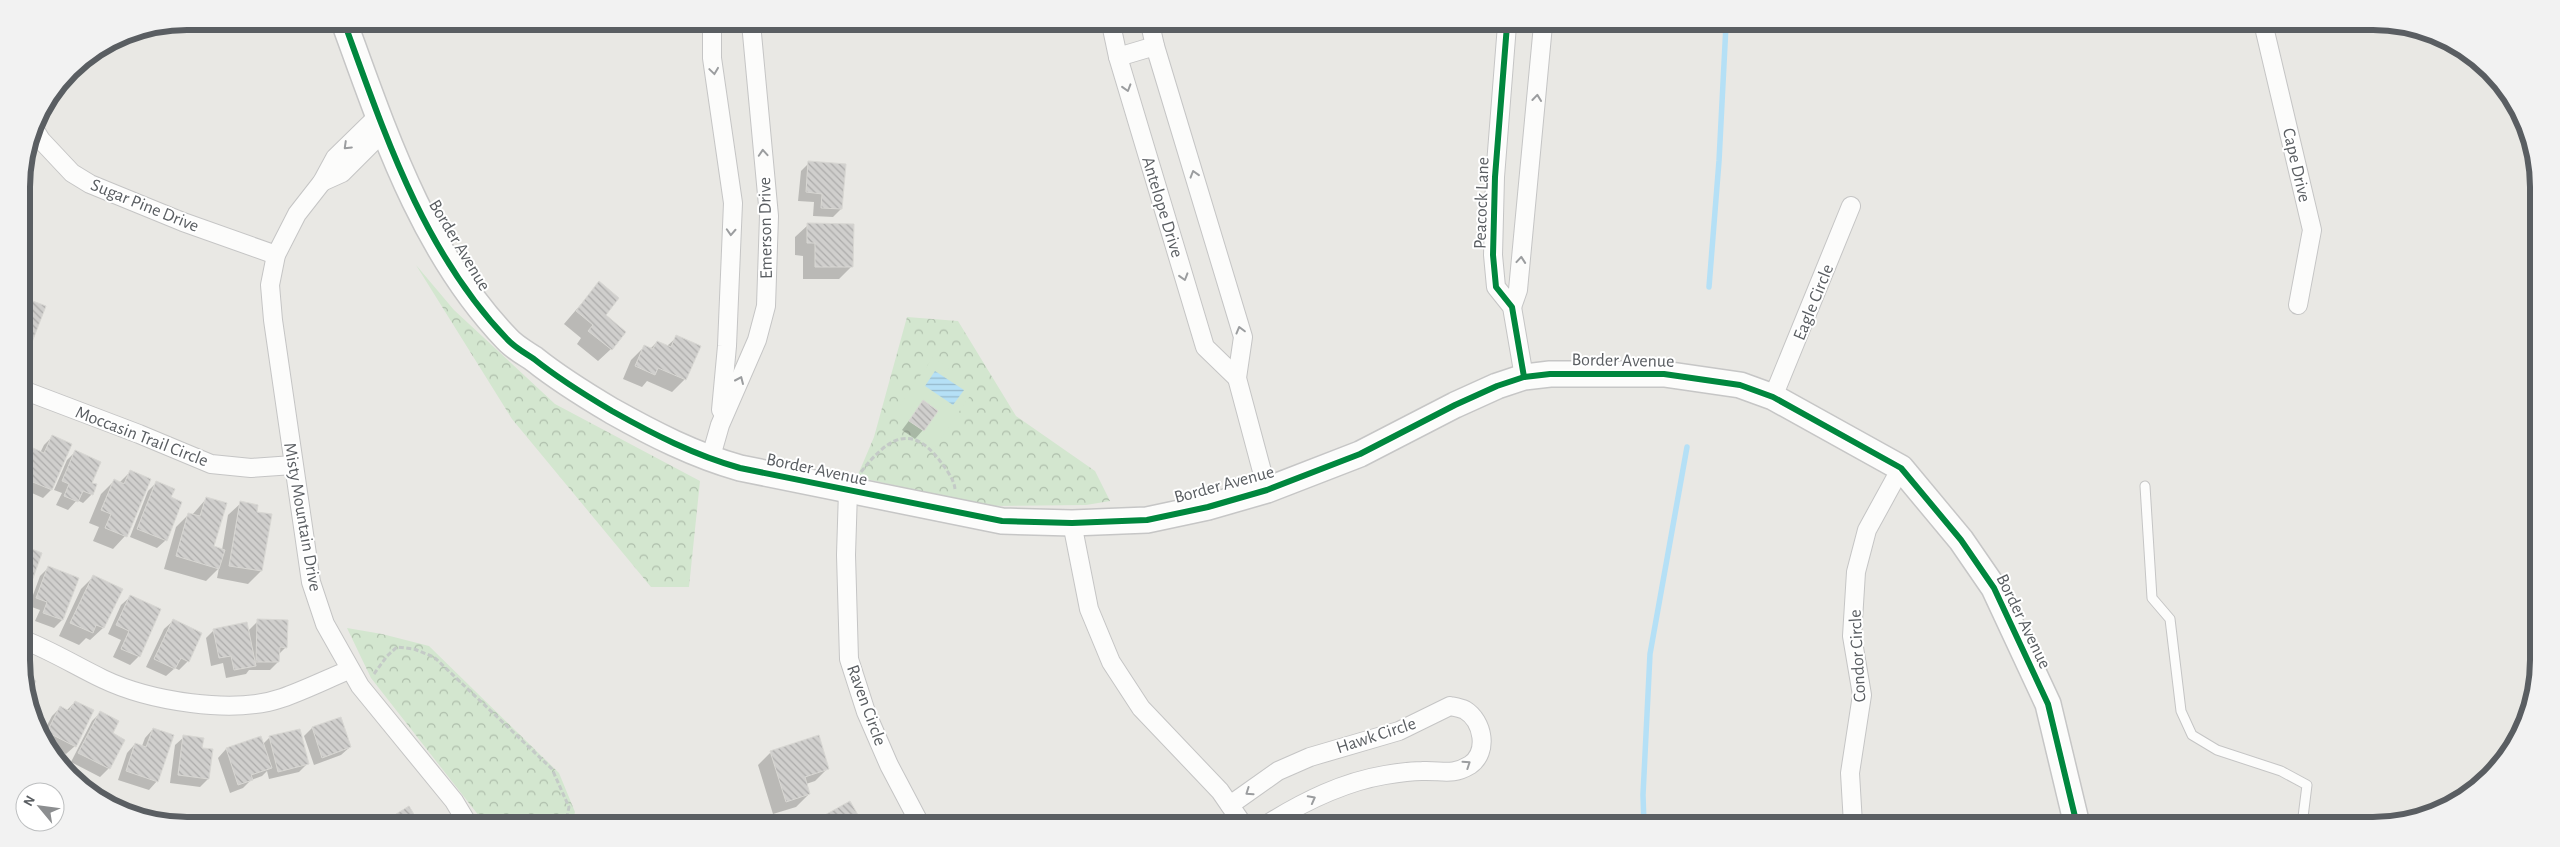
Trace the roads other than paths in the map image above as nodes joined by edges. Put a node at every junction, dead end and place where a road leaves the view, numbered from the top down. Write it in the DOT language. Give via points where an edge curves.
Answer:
graph roads {
  1 [pos="347,30"];
  2 [pos="712,30"];
  3 [pos="752,30"];
  4 [pos="1111,30"];
  5 [pos="1151,30"];
  6 [pos="1507,30"];
  7 [pos="1543,30"];
  8 [pos="2265,30"];
  9 [pos="1155,46"];
  10 [pos="1118,57"];
  11 [pos="381,124"];
  12 [pos="39,136"];
  13 [pos="1851,206"];
  14 [pos="276,255"];
  15 [pos="2298,305"];
  16 [pos="1512,308"];
  17 [pos="1524,377"];
  18 [pos="1237,378"];
  19 [pos="30,393"];
  20 [pos="1773,397"];
  21 [pos="720,425"];
  22 [pos="710,460"];
  23 [pos="293,465"];
  24 [pos="1901,468"];
  25 [pos="855,481"];
  26 [pos="2145,486"];
  27 [pos="1267,490"];
  28 [pos="1072,523"];
  29 [pos="30,642"];
  30 [pos="349,670"];
  31 [pos="1230,805"];
  32 [pos="464,817"];
  33 [pos="916,817"];
  34 [pos="1238,817"];
  35 [pos="1280,817"];
  36 [pos="1853,817"];
  37 [pos="2075,817"];
  38 [pos="2303,817"];
  1 -- 11 [label="street, Border Avenue"];
  2 -- 21 [label="street, Emerson Drive, one-way" via="712,58 733,203"];
  21 -- 3 [label="street, Emerson Drive, one-way" via="757,340 766,306 769,216"];
  4 -- 10 [label="street, Antelope Drive"];
  5 -- 9 [label="street"];
  6 -- 16 [label="street, Peacock Lane" via="1495,177 1493,255 1496,287"];
  16 -- 7 [label="street, Peacock Lane, one-way" via="1518,290"];
  8 -- 15 [label="street, Cape Drive" via="2312,230"];
  9 -- 10 [label="street"];
  18 -- 9 [label="street, one-way" via="1243,337"];
  10 -- 18 [label="street, Antelope Drive, one-way" via="1205,347"];
  11 -- 14 [label="street, Misty Mountain Drive" via="335,158 298,214"];
  11 -- 22 [label="street, Border Avenue" via="431,232 466,290 508,340 569,386 651,433"];
  12 -- 14 [label="street, Sugar Pine Drive" via="72,173 90,184"];
  13 -- 20 [label="street, Eagle Circle"];
  14 -- 23 [label="street, Misty Mountain Drive" via="270,285"];
  16 -- 17 [label="street, Peacock Lane"];
  17 -- 20 [label="street, Border Avenue" via="1664,374 1732,383"];
  17 -- 27 [label="street, Border Avenue" via="1455,405 1360,454"];
  18 -- 27 [label="street"];
  19 -- 23 [label="street, Moccasin Trail Circle" via="211,464 251,468"];
  20 -- 24 [label="street, Border Avenue"];
  21 -- 22 [label="street, Emerson Drive"];
  22 -- 25 [label="street, Border Avenue"];
  23 -- 30 [label="street, Misty Mountain Drive" via="311,582 325,624"];
  24 -- 36 [label="street, Condor Circle" via="1867,530 1856,572 1852,636 1862,694 1850,773"];
  24 -- 37 [label="street, Border Avenue" via="1961,540 1994,588 2048,704"];
  25 -- 28 [label="street, Border Avenue" via="1002,521"];
  25 -- 33 [label="street, Raven Circle" via="846,555 849,659 866,712"];
  26 -- 38 [label="lane" via="2152,598 2170,620 2181,711 2192,735 2216,750 2281,771 2307,785"];
  27 -- 28 [label="street, Border Avenue" via="1146,520"];
  28 -- 31 [label="street" via="1089,609 1111,662 1141,708"];
  29 -- 30 [label="street" via="104,679 148,696 208,705 281,699"];
  30 -- 32 [label="street, Misty Mountain Drive"];
  31 -- 34 [label="street"];
  35 -- 31 [label="street, Hawk Circle, one-way" via="1320,795 1351,783 1423,771 1453,773 1471,764 1481,751 1482,736 1475,719 1464,710 1450,706 1398,731 1310,756 1278,771"];
}
